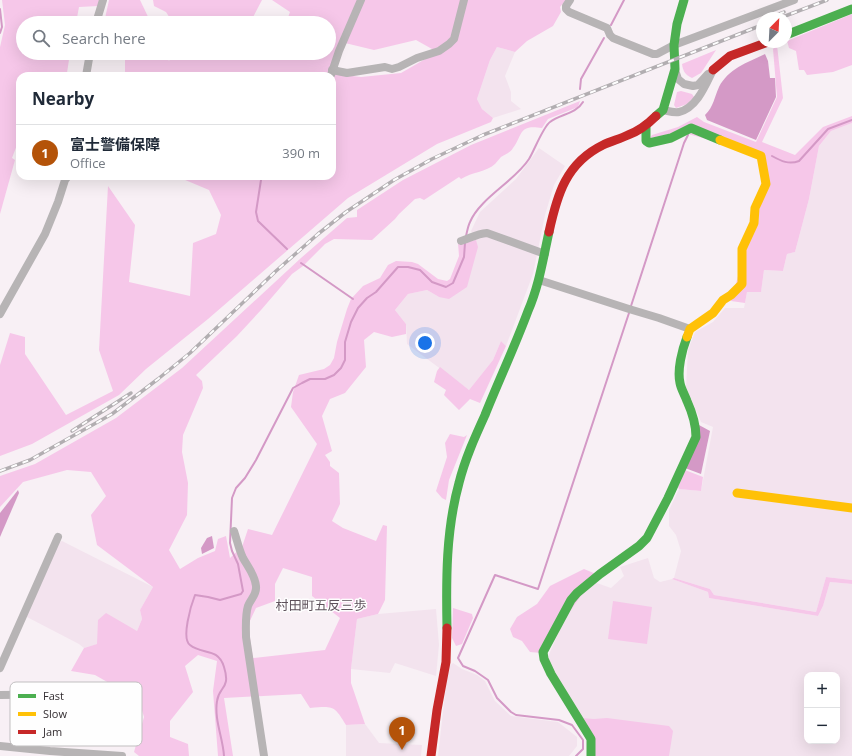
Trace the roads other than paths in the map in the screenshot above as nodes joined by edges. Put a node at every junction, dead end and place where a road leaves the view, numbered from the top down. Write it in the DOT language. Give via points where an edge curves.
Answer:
graph roads {
  1 [pos="103,0"];
  2 [pos="361,0"];
  3 [pos="464,0"];
  4 [pos="570,0"];
  5 [pos="684,0"];
  6 [pos="794,0"];
  7 [pos="852,9"];
  8 [pos="98,16"];
  9 [pos="792,33"];
  10 [pos="674,46"];
  11 [pos="756,46"];
  12 [pos="89,60"];
  13 [pos="675,69"];
  14 [pos="713,70"];
  15 [pos="87,72"];
  16 [pos="332,72"];
  17 [pos="336,73"];
  18 [pos="663,110"];
  19 [pos="646,125"];
  20 [pos="65,180"];
  21 [pos="461,240"];
  22 [pos="545,254"];
  23 [pos="539,280"];
  24 [pos="0,314"];
  25 [pos="690,329"];
  26 [pos="737,492"];
  27 [pos="852,508"];
  28 [pos="234,532"];
  29 [pos="58,537"];
  30 [pos="0,668"];
  31 [pos="0,695"];
  32 [pos="10,695"];
  33 [pos="0,746"];
  34 [pos="50,754"];
  35 [pos="122,756"];
  36 [pos="264,756"];
  37 [pos="431,756"];
  38 [pos="591,756"];
  1 -- 8 [label="street"];
  2 -- 16 [label="street"];
  3 -- 17 [label="street" via="454,39 439,51 392,69 385,67"];
  4 -- 10 [label="street" via="566,9 607,28 613,38 653,54"];
  5 -- 10 [label="street"];
  6 -- 10 [label="street"];
  7 -- 9 [label="street"];
  10 -- 13 [label="street"];
  11 -- 14 [label="street" via="730,56"];
  12 -- 15 [label="street"];
  13 -- 14 [label="street" via="678,79 693,86 698,85"];
  13 -- 18 [label="street"];
  14 -- 18 [label="street" via="704,90 692,104 680,112"];
  18 -- 19 [label="street"];
  19 -- 22 [label="street" via="589,152 570,172 558,194"];
  19 -- 25 [label="street" via="646,140 649,143 672,137 691,128 761,156 762,159 766,184 755,208 754,223 742,250 742,284 706,319"];
  20 -- 24 [label="street" via="45,234"];
  21 -- 22 [label="street" via="487,233"];
  22 -- 23 [label="street"];
  23 -- 25 [label="street"];
  23 -- 37 [label="street" via="471,448 453,507 446,577 446,662"];
  25 -- 38 [label="street" via="682,349 679,378 694,420 694,443 647,538 578,593 565,609 543,652 551,674 591,739"];
  26 -- 27 [label="street"];
  28 -- 36 [label="street" via="256,585 256,593 248,606 246,637"];
  29 -- 30 [label="street"];
  31 -- 32 [label="street"];
  33 -- 34 [label="street"];
  34 -- 35 [label="street"];
}
